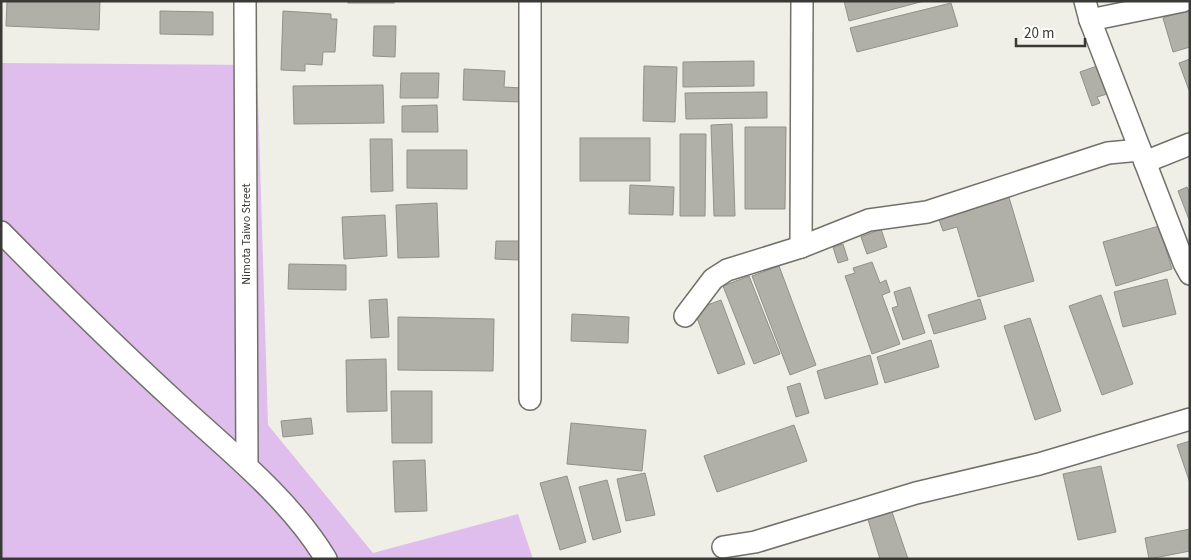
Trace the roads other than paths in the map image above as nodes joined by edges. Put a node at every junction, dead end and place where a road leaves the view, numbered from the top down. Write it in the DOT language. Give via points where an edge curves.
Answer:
graph roads {
  1 [pos="245,1"];
  2 [pos="530,1"];
  3 [pos="802,1"];
  4 [pos="1183,1"];
  5 [pos="1087,10"];
  6 [pos="1190,144"];
  7 [pos="1142,156"];
  8 [pos="1,232"];
  9 [pos="801,247"];
  10 [pos="1190,274"];
  11 [pos="684,316"];
  12 [pos="530,399"];
  13 [pos="1190,419"];
  14 [pos="247,466"];
  15 [pos="722,547"];
  16 [pos="326,559"];
  1 -- 14 [label="street, Nimota Taiwo Street"];
  2 -- 12 [label="street"];
  3 -- 9 [label="street"];
  4 -- 5 [label="street"];
  5 -- 7 [label="street"];
  6 -- 7 [label="street"];
  7 -- 9 [label="street" via="1108,153 927,212 869,220"];
  7 -- 10 [label="street"];
  8 -- 14 [label="street" via="112,343"];
  9 -- 11 [label="street" via="727,270 713,279"];
  13 -- 15 [label="street" via="1039,464 916,493 755,542"];
  14 -- 16 [label="street" via="314,539"];
}
